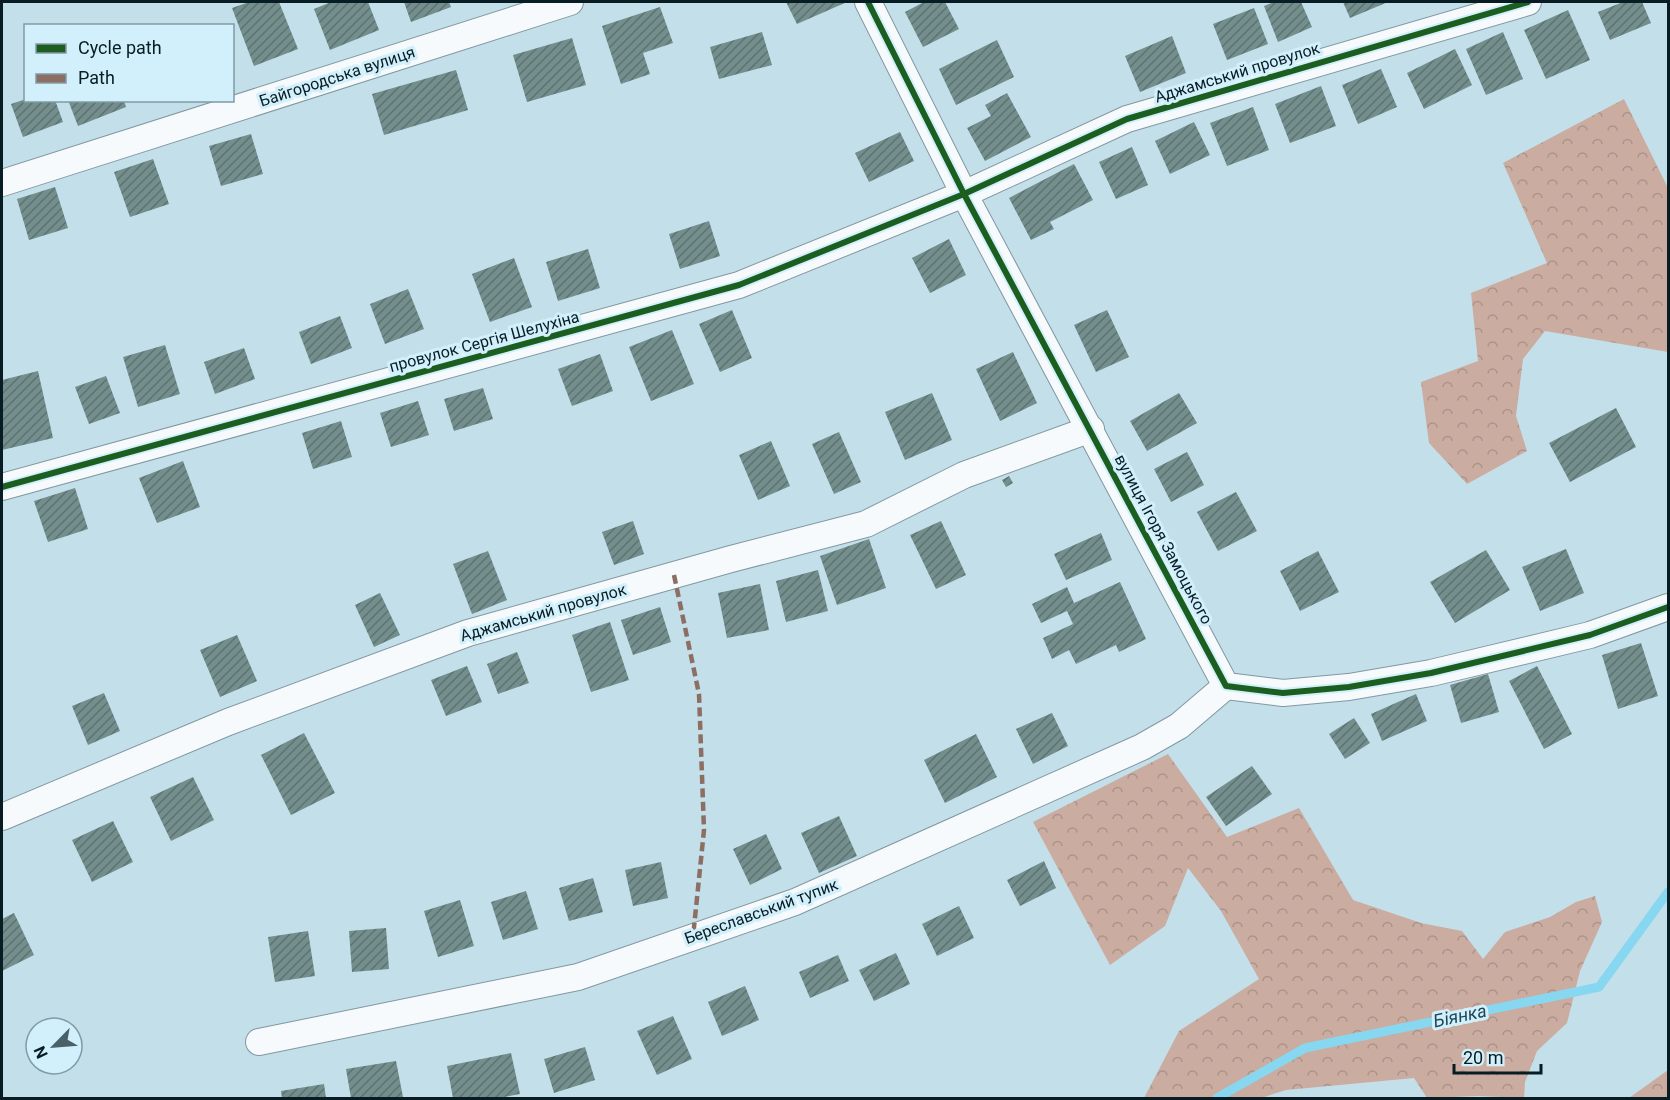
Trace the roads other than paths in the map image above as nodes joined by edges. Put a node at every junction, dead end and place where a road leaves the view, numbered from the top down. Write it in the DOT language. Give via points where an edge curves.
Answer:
graph roads {
  1 [pos="570,2"];
  2 [pos="868,2"];
  3 [pos="1528,2"];
  4 [pos="2,183"];
  5 [pos="964,194"];
  6 [pos="1091,429"];
  7 [pos="2,487"];
  8 [pos="1668,607"];
  9 [pos="1226,686"];
  10 [pos="2,817"];
  11 [pos="259,1042"];
  1 -- 4 [label="street, Байгородська вулиця"];
  2 -- 5 [label="street, вулиця Ігоря Замоцького"];
  3 -- 5 [label="street, Аджамський провулок" via="1127,119"];
  5 -- 6 [label="street, вулиця Ігоря Замоцького"];
  5 -- 7 [label="street, провулок Сергія Шелухіна" via="739,285"];
  6 -- 9 [label="street, вулиця Ігоря Замоцького"];
  6 -- 10 [label="street, Аджамський провулок" via="964,475 866,524 468,633 228,722"];
  8 -- 9 [label="street" via="1590,635 1431,673 1282,693"];
  9 -- 11 [label="street, Береславський тупик" via="1179,726 1142,747 795,902 578,977"];
}
